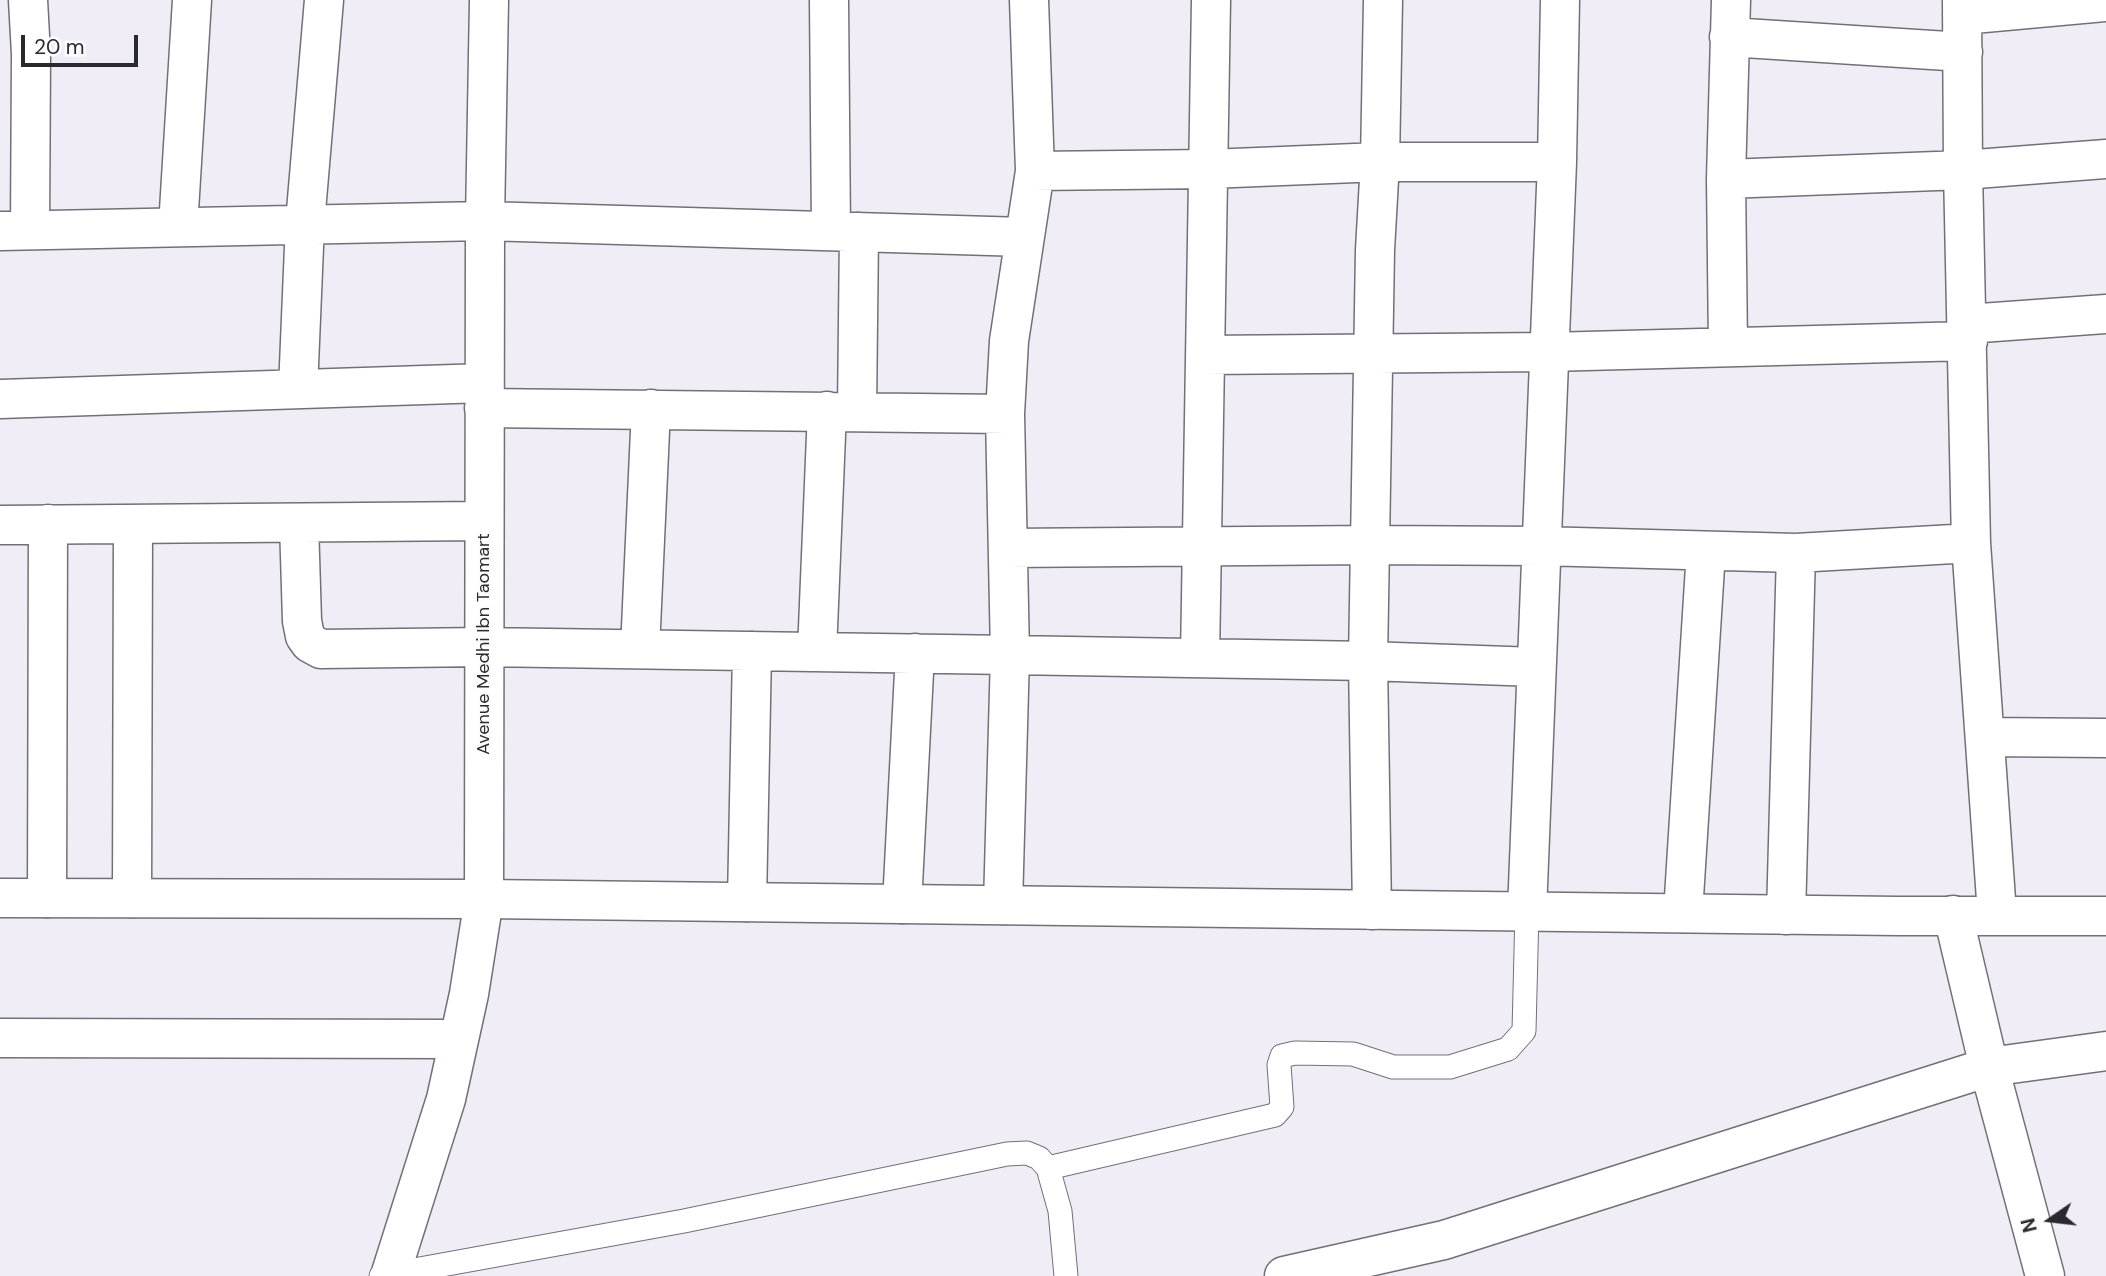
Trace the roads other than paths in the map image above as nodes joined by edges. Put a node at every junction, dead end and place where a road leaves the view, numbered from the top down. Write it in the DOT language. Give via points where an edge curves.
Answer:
graph roads {
  1 [pos="28,0"];
  2 [pos="192,0"];
  3 [pos="324,0"];
  4 [pos="489,0"];
  5 [pos="829,0"];
  6 [pos="1029,0"];
  7 [pos="1211,0"];
  8 [pos="1382,0"];
  9 [pos="1560,0"];
  10 [pos="2106,2"];
  11 [pos="1962,7"];
  12 [pos="1730,19"];
  13 [pos="1963,52"];
  14 [pos="2106,159"];
  15 [pos="1380,162"];
  16 [pos="1557,162"];
  17 [pos="1209,169"];
  18 [pos="1963,170"];
  19 [pos="1035,172"];
  20 [pos="1726,179"];
  21 [pos="485,220"];
  22 [pos="305,223"];
  23 [pos="178,227"];
  24 [pos="15,230"];
  25 [pos="845,232"];
  26 [pos="1024,237"];
  27 [pos="2106,314"];
  28 [pos="1967,332"];
  29 [pos="1728,347"];
  30 [pos="1548,352"];
  31 [pos="1373,354"];
  32 [pos="1205,355"];
  33 [pos="298,389"];
  34 [pos="484,396"];
  35 [pos="0,399"];
  36 [pos="651,409"];
  37 [pos="842,411"];
  38 [pos="1005,414"];
  39 [pos="484,521"];
  40 [pos="299,523"];
  41 [pos="0,524"];
  42 [pos="48,524"];
  43 [pos="133,525"];
  44 [pos="1971,544"];
  45 [pos="1371,545"];
  46 [pos="1200,546"];
  47 [pos="1540,546"];
  48 [pos="1008,548"];
  49 [pos="1706,551"];
  50 [pos="1796,553"];
  51 [pos="484,647"];
  52 [pos="640,649"];
  53 [pos="752,651"];
  54 [pos="817,652"];
  55 [pos="915,653"];
  56 [pos="1010,654"];
  57 [pos="1200,658"];
  58 [pos="1368,661"];
  59 [pos="1536,667"];
  60 [pos="1984,737"];
  61 [pos="2106,738"];
  62 [pos="0,898"];
  63 [pos="47,898"];
  64 [pos="132,898"];
  65 [pos="484,899"];
  66 [pos="747,902"];
  67 [pos="902,904"];
  68 [pos="1003,905"];
  69 [pos="1372,910"];
  70 [pos="1527,911"];
  71 [pos="1683,913"];
  72 [pos="1997,914"];
  73 [pos="1786,915"];
  74 [pos="1953,915"];
  75 [pos="2106,916"];
  76 [pos="0,1038"];
  77 [pos="459,1039"];
  78 [pos="2106,1051"];
  79 [pos="1989,1067"];
  80 [pos="1048,1168"];
  81 [pos="377,1276"];
  82 [pos="390,1276"];
  83 [pos="1066,1276"];
  84 [pos="1284,1276"];
  85 [pos="2045,1276"];
  1 -- 24 [label="street" via="31,54"];
  2 -- 23 [label="street"];
  3 -- 22 [label="street"];
  4 -- 21 [label="street, Avenue Medhi Ibn Taomart"];
  5 -- 25 [label="street"];
  6 -- 19 [label="street"];
  7 -- 17 [label="street"];
  8 -- 15 [label="street"];
  9 -- 16 [label="street"];
  10 -- 11 [label="street"];
  11 -- 13 [label="street"];
  12 -- 13 [label="street"];
  12 -- 20 [label="street"];
  13 -- 18 [label="street"];
  14 -- 18 [label="street"];
  15 -- 16 [label="street"];
  15 -- 17 [label="street"];
  15 -- 31 [label="street"];
  16 -- 30 [label="street"];
  17 -- 19 [label="street"];
  17 -- 32 [label="street"];
  18 -- 20 [label="street"];
  18 -- 28 [label="street"];
  19 -- 26 [label="street"];
  20 -- 29 [label="street"];
  21 -- 22 [label="street"];
  21 -- 25 [label="street"];
  21 -- 34 [label="street, Avenue Medhi Ibn Taomart"];
  22 -- 23 [label="street"];
  22 -- 33 [label="street"];
  23 -- 24 [label="street"];
  25 -- 26 [label="street"];
  25 -- 37 [label="street"];
  26 -- 38 [label="street" via="1009,341"];
  27 -- 28 [label="street"];
  28 -- 29 [label="street"];
  28 -- 44 [label="street"];
  29 -- 30 [label="street"];
  30 -- 31 [label="street"];
  30 -- 47 [label="street"];
  31 -- 32 [label="street"];
  31 -- 45 [label="street"];
  32 -- 46 [label="street"];
  33 -- 34 [label="street"];
  33 -- 35 [label="street"];
  34 -- 36 [label="street"];
  34 -- 39 [label="street, Avenue Medhi Ibn Taomart"];
  36 -- 37 [label="street"];
  36 -- 52 [label="street"];
  37 -- 38 [label="street"];
  37 -- 54 [label="street"];
  38 -- 48 [label="street"];
  39 -- 40 [label="street"];
  39 -- 51 [label="street, Avenue Medhi Ibn Taomart"];
  40 -- 43 [label="street"];
  40 -- 51 [label="street" via="302,621 310,643 321,649"];
  41 -- 42 [label="street"];
  42 -- 43 [label="street"];
  42 -- 63 [label="street"];
  43 -- 64 [label="street"];
  44 -- 50 [label="street"];
  44 -- 60 [label="street"];
  45 -- 46 [label="street"];
  45 -- 47 [label="street"];
  45 -- 58 [label="street"];
  46 -- 48 [label="street"];
  46 -- 57 [label="street"];
  47 -- 49 [label="street"];
  47 -- 59 [label="street"];
  48 -- 56 [label="street"];
  49 -- 50 [label="street"];
  49 -- 71 [label="street"];
  50 -- 73 [label="street"];
  51 -- 52 [label="street"];
  51 -- 65 [label="street, Avenue Medhi Ibn Taomart"];
  52 -- 53 [label="street"];
  53 -- 54 [label="street"];
  53 -- 66 [label="street"];
  54 -- 55 [label="street"];
  55 -- 56 [label="street"];
  55 -- 67 [label="street"];
  56 -- 57 [label="street"];
  56 -- 68 [label="street"];
  57 -- 58 [label="street"];
  58 -- 59 [label="street"];
  58 -- 69 [label="street"];
  59 -- 70 [label="street"];
  60 -- 61 [label="street"];
  60 -- 72 [label="street"];
  62 -- 63 [label="street"];
  63 -- 64 [label="street"];
  64 -- 65 [label="street"];
  65 -- 66 [label="street"];
  65 -- 77 [label="street, Avenue Medhi Ibn Taomart"];
  66 -- 67 [label="street"];
  67 -- 68 [label="street"];
  68 -- 69 [label="street"];
  69 -- 70 [label="street"];
  70 -- 71 [label="street"];
  70 -- 80 [label="lane" via="1524,1031 1508,1049 1450,1068 1393,1067 1353,1054 1282,1056 1282,1107 1275,1115"];
  71 -- 73 [label="street"];
  72 -- 74 [label="street"];
  72 -- 75 [label="street"];
  73 -- 74 [label="street"];
  74 -- 79 [label="street"];
  76 -- 77 [label="street"];
  77 -- 82 [label="street, Avenue Medhi Ibn Taomart" via="446,1099"];
  78 -- 79 [label="street"];
  79 -- 84 [label="street" via="1444,1240"];
  79 -- 85 [label="street"];
  80 -- 82 [label="lane" via="1027,1153 1007,1154"];
  80 -- 83 [label="lane" via="1060,1211"];
  81 -- 82 [label="lane"];
}
